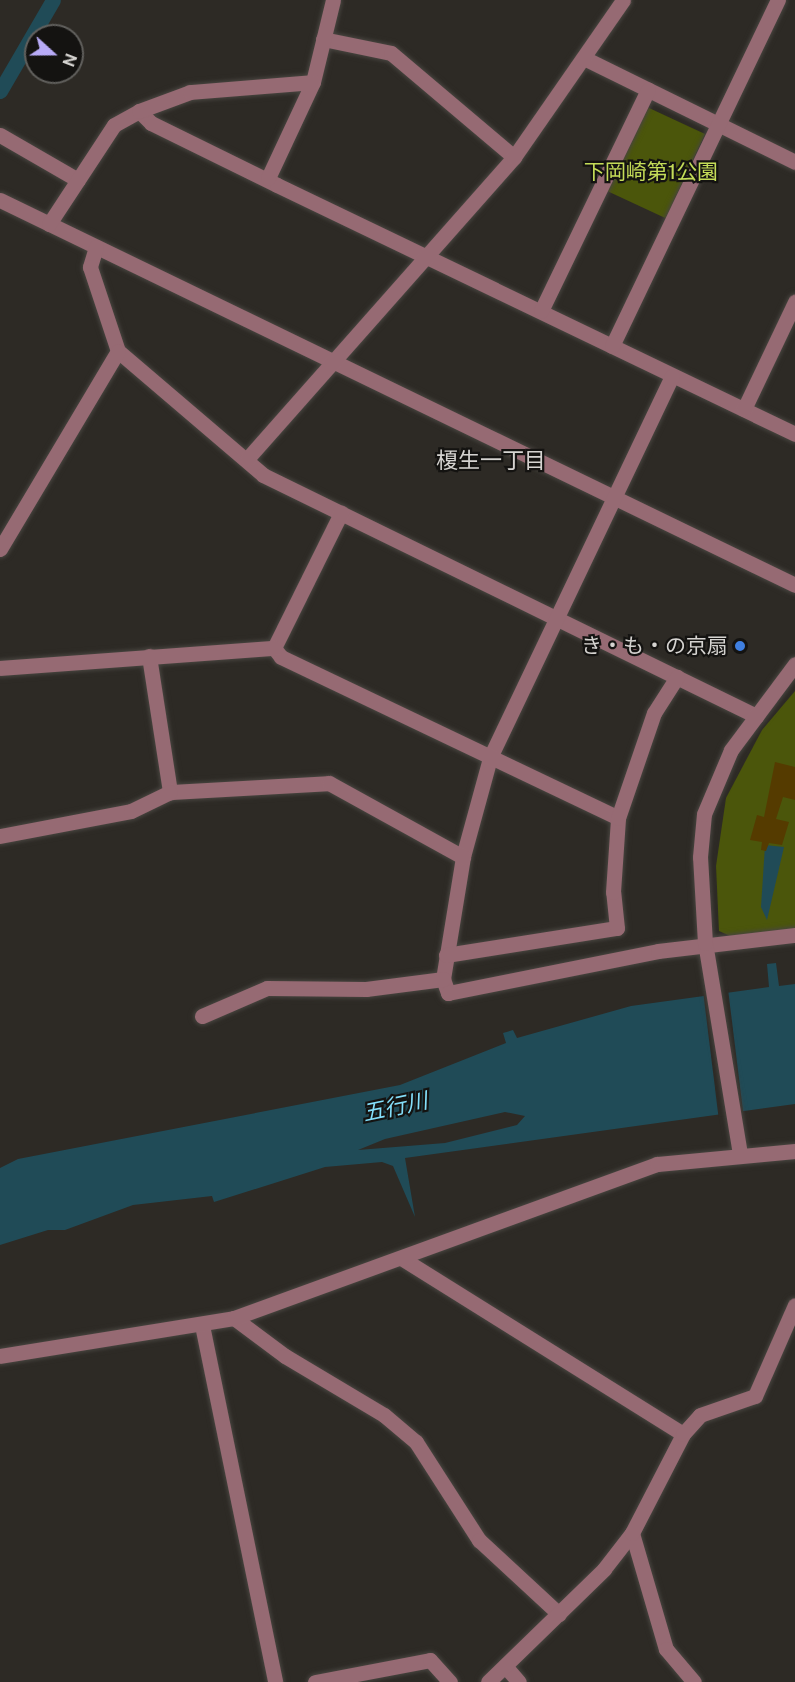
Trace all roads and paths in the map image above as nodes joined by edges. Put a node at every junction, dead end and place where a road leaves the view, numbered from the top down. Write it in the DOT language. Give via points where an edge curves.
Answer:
graph roads {
  1 [pos="333,0"];
  2 [pos="622,0"];
  3 [pos="778,0"];
  4 [pos="323,39"];
  5 [pos="586,59"];
  6 [pos="313,82"];
  7 [pos="648,90"];
  8 [pos="139,111"];
  9 [pos="718,124"];
  10 [pos="0,135"];
  11 [pos="514,157"];
  12 [pos="795,162"];
  13 [pos="268,178"];
  14 [pos="78,180"];
  15 [pos="0,200"];
  16 [pos="49,224"];
  17 [pos="96,247"];
  18 [pos="425,257"];
  19 [pos="795,302"];
  20 [pos="541,311"];
  21 [pos="612,345"];
  22 [pos="118,351"];
  23 [pos="334,361"];
  24 [pos="672,376"];
  25 [pos="744,410"];
  26 [pos="795,434"];
  27 [pos="247,459"];
  28 [pos="616,496"];
  29 [pos="341,513"];
  30 [pos="0,549"];
  31 [pos="795,585"];
  32 [pos="558,617"];
  33 [pos="274,648"];
  34 [pos="148,656"];
  35 [pos="795,664"];
  36 [pos="0,668"];
  37 [pos="677,677"];
  38 [pos="756,716"];
  39 [pos="490,758"];
  40 [pos="170,792"];
  41 [pos="618,818"];
  42 [pos="0,836"];
  43 [pos="463,857"];
  44 [pos="795,935"];
  45 [pos="708,947"];
  46 [pos="446,955"];
  47 [pos="443,979"];
  48 [pos="202,1016"];
  49 [pos="738,1150"];
  50 [pos="795,1151"];
  51 [pos="403,1259"];
  52 [pos="795,1305"];
  53 [pos="234,1318"];
  54 [pos="202,1325"];
  55 [pos="0,1356"];
  56 [pos="683,1434"];
  57 [pos="632,1533"];
  58 [pos="559,1614"];
  59 [pos="505,1666"];
  60 [pos="274,1682"];
  61 [pos="315,1682"];
  62 [pos="450,1682"];
  63 [pos="489,1682"];
  64 [pos="519,1682"];
  65 [pos="694,1682"];
  1 -- 4 [label="street"];
  2 -- 5 [label="street"];
  3 -- 9 [label="street"];
  4 -- 6 [label="street"];
  4 -- 11 [label="street" via="391,53"];
  5 -- 7 [label="street"];
  5 -- 11 [label="street"];
  6 -- 8 [label="street" via="190,92"];
  6 -- 13 [label="street"];
  7 -- 9 [label="street"];
  7 -- 20 [label="street"];
  8 -- 13 [label="street" via="151,123"];
  8 -- 14 [label="street" via="114,125"];
  9 -- 12 [label="street"];
  9 -- 21 [label="street"];
  10 -- 14 [label="street"];
  11 -- 18 [label="street"];
  13 -- 18 [label="street"];
  14 -- 16 [label="street"];
  15 -- 16 [label="street"];
  16 -- 17 [label="street"];
  17 -- 22 [label="street" via="90,267"];
  17 -- 23 [label="street"];
  18 -- 20 [label="street"];
  18 -- 23 [label="street"];
  19 -- 25 [label="street"];
  20 -- 21 [label="street"];
  21 -- 24 [label="street"];
  22 -- 27 [label="street"];
  22 -- 30 [label="street"];
  23 -- 27 [label="street"];
  23 -- 28 [label="street"];
  24 -- 25 [label="street"];
  24 -- 28 [label="street"];
  25 -- 26 [label="street"];
  27 -- 29 [label="street" via="263,475"];
  28 -- 31 [label="street"];
  28 -- 32 [label="street"];
  29 -- 32 [label="street"];
  29 -- 33 [label="street"];
  32 -- 37 [label="street"];
  32 -- 39 [label="street"];
  33 -- 34 [label="street"];
  33 -- 39 [label="street" via="281,657"];
  34 -- 36 [label="street"];
  34 -- 40 [label="street"];
  35 -- 38 [label="street"];
  37 -- 38 [label="street"];
  37 -- 41 [label="street" via="654,713"];
  38 -- 45 [label="street" via="731,750 704,814 700,857"];
  39 -- 41 [label="street"];
  39 -- 43 [label="street"];
  40 -- 42 [label="street" via="131,811"];
  40 -- 43 [label="street" via="329,783"];
  41 -- 46 [label="street" via="617,928"];
  43 -- 46 [label="street"];
  44 -- 45 [label="street"];
  45 -- 47 [label="street" via="448,993"];
  45 -- 49 [label="street"];
  46 -- 47 [label="street"];
  47 -- 48 [label="street" via="366,989 267,988"];
  49 -- 50 [label="street"];
  49 -- 51 [label="street" via="657,1164 457,1234"];
  51 -- 53 [label="street"];
  51 -- 56 [label="street"];
  52 -- 56 [label="street" via="754,1396 700,1414"];
  53 -- 54 [label="street"];
  53 -- 58 [label="street" via="285,1356 384,1414 416,1443 479,1540"];
  54 -- 55 [label="street"];
  54 -- 60 [label="street"];
  56 -- 57 [label="street"];
  57 -- 58 [label="street"];
  57 -- 65 [label="street" via="666,1649"];
  58 -- 59 [label="street"];
  59 -- 63 [label="street"];
  59 -- 64 [label="street"];
  61 -- 62 [label="street" via="430,1660"];
}
